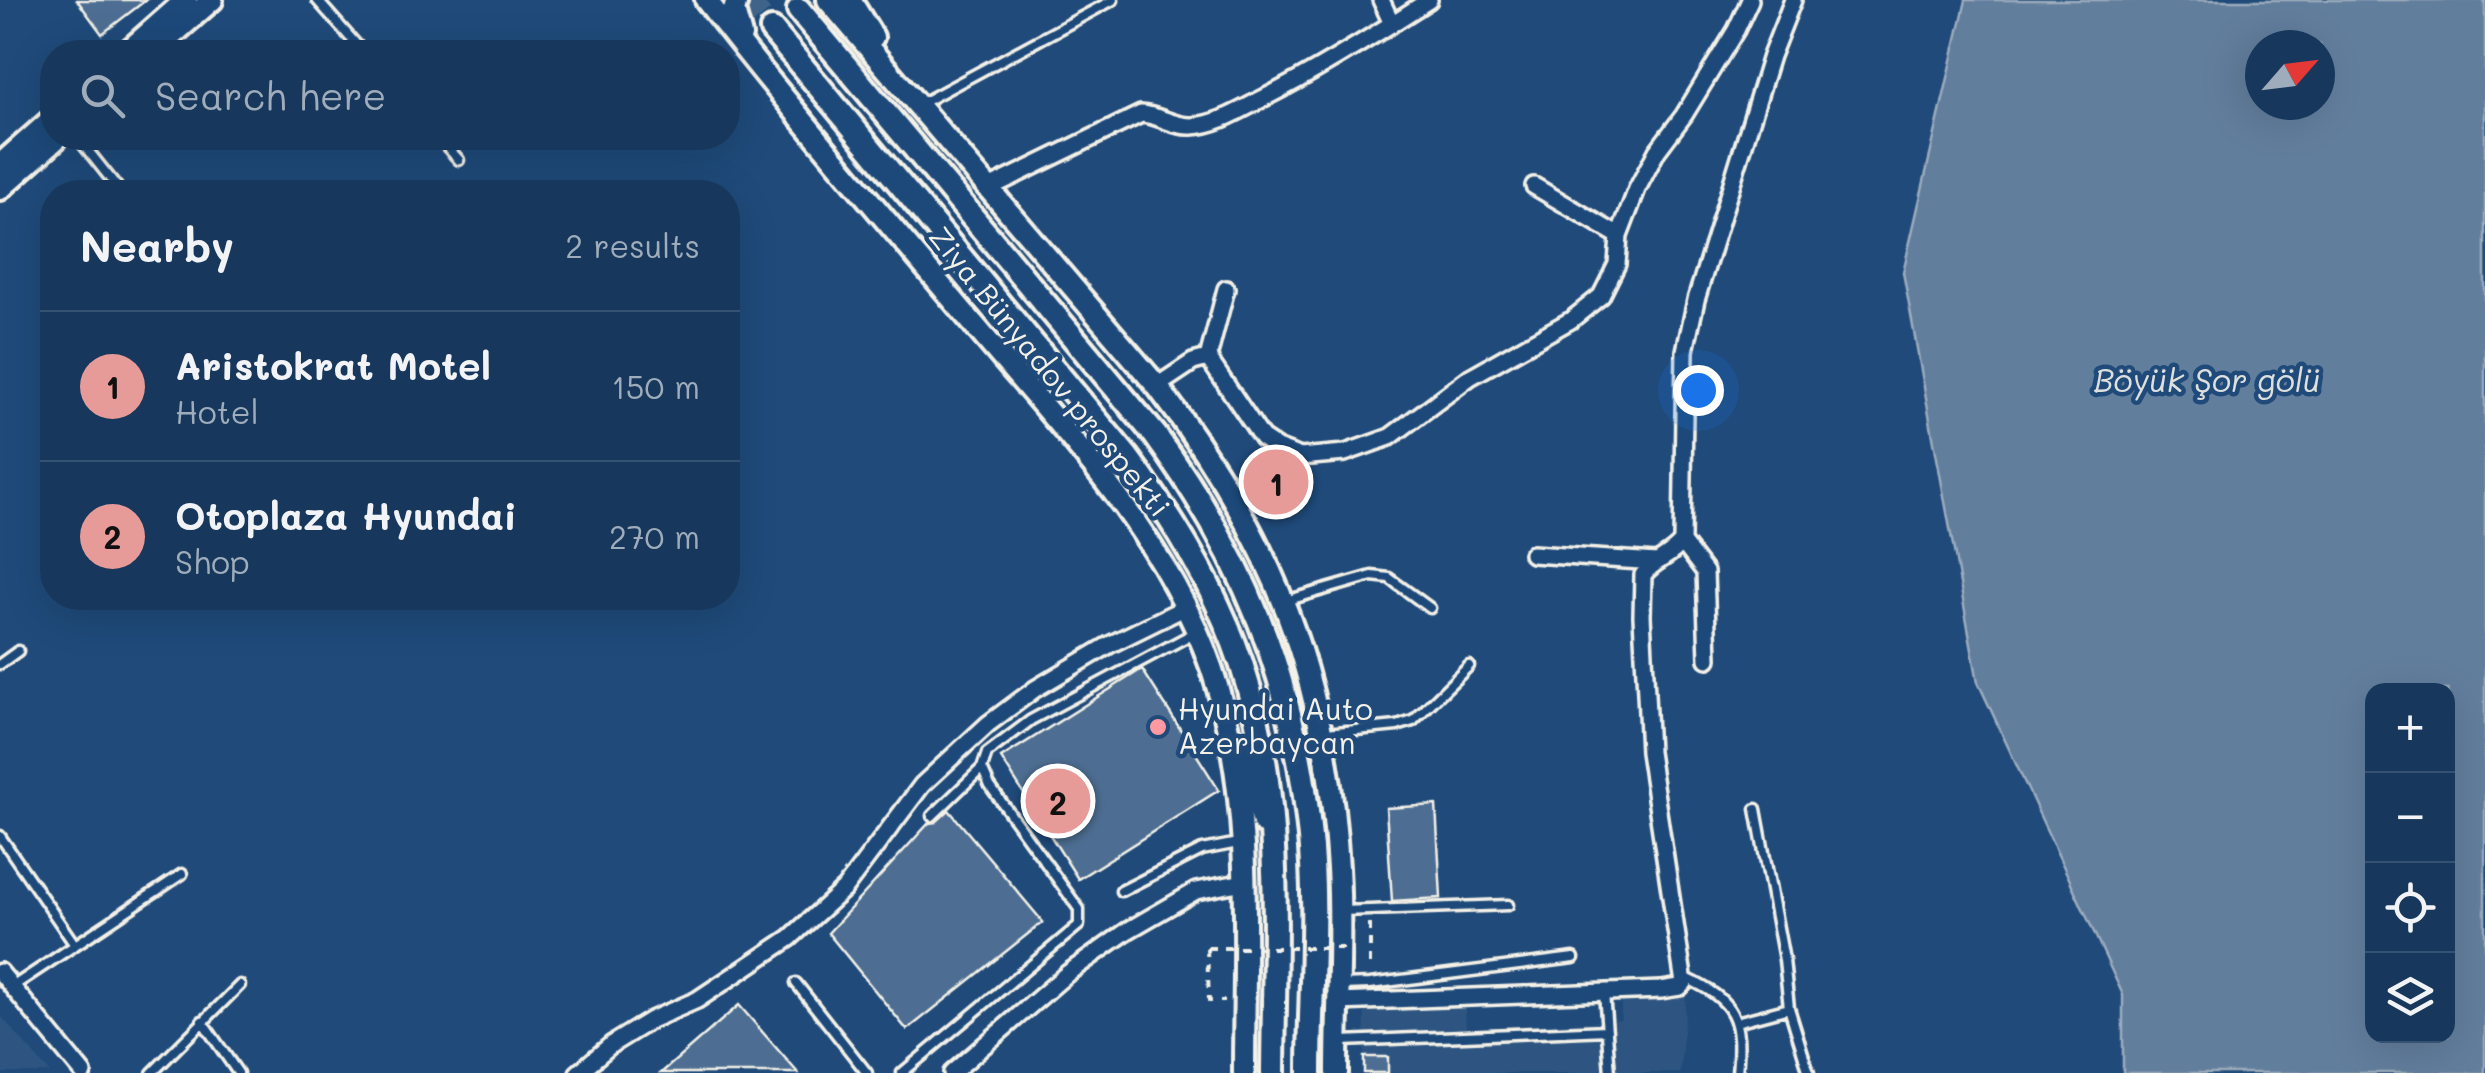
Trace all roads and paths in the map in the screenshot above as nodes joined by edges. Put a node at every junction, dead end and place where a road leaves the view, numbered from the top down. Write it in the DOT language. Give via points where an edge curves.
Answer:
graph roads {
  1 [pos="212,0"];
  2 [pos="316,0"];
  3 [pos="706,0"];
  4 [pos="737,0"];
  5 [pos="828,0"];
  6 [pos="850,0"];
  7 [pos="1112,0"];
  8 [pos="1381,0"];
  9 [pos="1430,0"];
  10 [pos="1750,0"];
  11 [pos="1793,0"];
  12 [pos="183,2"];
  13 [pos="800,10"];
  14 [pos="1392,24"];
  15 [pos="772,30"];
  16 [pos="140,40"];
  17 [pos="167,40"];
  18 [pos="352,40"];
  19 [pos="737,40"];
  20 [pos="740,44"];
  21 [pos="766,77"];
  22 [pos="916,106"];
  23 [pos="40,129"];
  24 [pos="44,150"];
  25 [pos="87,150"];
  26 [pos="450,150"];
  27 [pos="459,160"];
  28 [pos="1,162"];
  29 [pos="111,180"];
  30 [pos="1534,186"];
  31 [pos="0,189"];
  32 [pos="986,189"];
  33 [pos="1619,236"];
  34 [pos="1226,288"];
  35 [pos="1208,358"];
  36 [pos="1157,386"];
  37 [pos="1682,542"];
  38 [pos="1532,554"];
  39 [pos="1657,562"];
  40 [pos="1285,601"];
  41 [pos="1186,607"];
  42 [pos="1430,608"];
  43 [pos="1198,631"];
  44 [pos="18,651"];
  45 [pos="1708,658"];
  46 [pos="0,664"];
  47 [pos="1469,666"];
  48 [pos="1284,688"];
  49 [pos="1321,734"];
  50 [pos="982,768"];
  51 [pos="1756,809"];
  52 [pos="932,816"];
  53 [pos="0,836"];
  54 [pos="1243,844"];
  55 [pos="1338,872"];
  56 [pos="182,874"];
  57 [pos="1244,882"];
  58 [pos="1275,890"];
  59 [pos="1120,891"];
  60 [pos="1508,906"];
  61 [pos="1346,918"];
  62 [pos="1354,936"];
  63 [pos="75,945"];
  64 [pos="1574,958"];
  65 [pos="0,972"];
  66 [pos="1685,978"];
  67 [pos="796,983"];
  68 [pos="1370,984"];
  69 [pos="240,985"];
  70 [pos="12,987"];
  71 [pos="1604,992"];
  72 [pos="1338,994"];
  73 [pos="1209,1001"];
  74 [pos="1790,1008"];
  75 [pos="202,1021"];
  76 [pos="1736,1022"];
  77 [pos="1608,1030"];
  78 [pos="1337,1042"];
  79 [pos="154,1072"];
  80 [pos="83,1073"];
  81 [pos="238,1073"];
  82 [pos="578,1073"];
  83 [pos="867,1073"];
  84 [pos="902,1073"];
  85 [pos="952,1073"];
  86 [pos="1244,1073"];
  87 [pos="1273,1073"];
  88 [pos="1310,1073"];
  89 [pos="1337,1073"];
  90 [pos="1610,1073"];
  91 [pos="1736,1073"];
  92 [pos="1809,1073"];
  1 -- 17 [label="main road"];
  2 -- 18 [label="lane"];
  3 -- 19 [label="main road, Ziya Bünyadov prospekti"];
  4 -- 21 [label="main road" via="736,24"];
  5 -- 22 [label="main road"];
  6 -- 22 [label="main road"];
  7 -- 22 [label="lane"];
  8 -- 14 [label="street"];
  9 -- 14 [label="street"];
  10 -- 33 [label="street" via="1657,151"];
  11 -- 37 [label="street" via="1684,350"];
  12 -- 16 [label="main road"];
  13 -- 48 [label="main road, Ziya Bünyadov prospekti" via="1185,476 1258,610"];
  14 -- 32 [label="street" via="1234,114 1188,126 1141,114"];
  15 -- 58 [label="main road, Ziya Bünyadov prospekti" via="1127,457 1174,524 1211,591 1250,693 1269,794"];
  20 -- 21 [label="main road, Ziya Bünyadov prospekti"];
  21 -- 41 [label="main road, Ziya Bünyadov prospekti" via="1102,476"];
  22 -- 32 [label="main road"];
  23 -- 28 [label="main road"];
  24 -- 31 [label="main road"];
  25 -- 29 [label="lane"];
  26 -- 27 [label="lane"];
  30 -- 33 [label="street"];
  32 -- 36 [label="main road"];
  33 -- 35 [label="street" via="1617,264 1601,296 1572,320 1470,377 1390,438 1345,453 1300,457 1276,448 1262,438"];
  34 -- 35 [label="street"];
  35 -- 36 [label="street"];
  36 -- 40 [label="main road" via="1232,493"];
  37 -- 39 [label="street"];
  37 -- 45 [label="street" via="1705,572"];
  38 -- 39 [label="street"];
  39 -- 66 [label="street" via="1644,575 1643,589 1649,752"];
  40 -- 42 [label="lane" via="1372,576 1389,578"];
  40 -- 49 [label="main road"];
  41 -- 43 [label="main road, Ziya Bünyadov prospekti"];
  41 -- 82 [label="street" via="1109,645 988,724 922,785 844,889 790,938 697,1000 612,1044"];
  43 -- 50 [label="lane" via="1031,720 987,752"];
  43 -- 54 [label="main road, Ziya Bünyadov prospekti" via="1235,758"];
  43 -- 58 [label="main road" via="1242,739"];
  44 -- 46 [label="lane"];
  47 -- 49 [label="lane" via="1413,721"];
  48 -- 55 [label="main road" via="1312,763"];
  48 -- 88 [label="main road, Ziya Bünyadov prospekti" via="1310,831"];
  49 -- 55 [label="main road"];
  50 -- 52 [label="lane"];
  50 -- 84 [label="lane" via="1079,909 1079,925"];
  51 -- 74 [label="lane"];
  53 -- 63 [label="lane"];
  54 -- 57 [label="main road, Ziya Bünyadov prospekti"];
  54 -- 59 [label="lane" via="1202,850"];
  55 -- 61 [label="main road"];
  56 -- 63 [label="lane"];
  57 -- 85 [label="street" via="1196,891 1127,932 1068,972"];
  57 -- 86 [label="main road, Ziya Bünyadov prospekti"];
  58 -- 87 [label="main road, Ziya Bünyadov prospekti"];
  60 -- 61 [label="lane"];
  61 -- 68 [label="path" via="1370,924"];
  61 -- 72 [label="main road"];
  62 -- 73 [label="path, bridge" via="1354,948 1207,948"];
  63 -- 70 [label="lane"];
  64 -- 68 [label="lane"];
  65 -- 70 [label="street"];
  66 -- 71 [label="street" via="1680,987"];
  66 -- 76 [label="lane" via="1727,1003"];
  67 -- 83 [label="lane"];
  68 -- 72 [label="lane"];
  69 -- 75 [label="lane"];
  70 -- 80 [label="street"];
  71 -- 72 [label="street" via="1500,998"];
  71 -- 77 [label="lane"];
  72 -- 78 [label="main road"];
  74 -- 76 [label="lane"];
  74 -- 92 [label="lane"];
  75 -- 79 [label="lane"];
  75 -- 81 [label="lane"];
  76 -- 91 [label="lane"];
  77 -- 78 [label="lane"];
  77 -- 90 [label="lane"];
  78 -- 89 [label="main road"];
}
